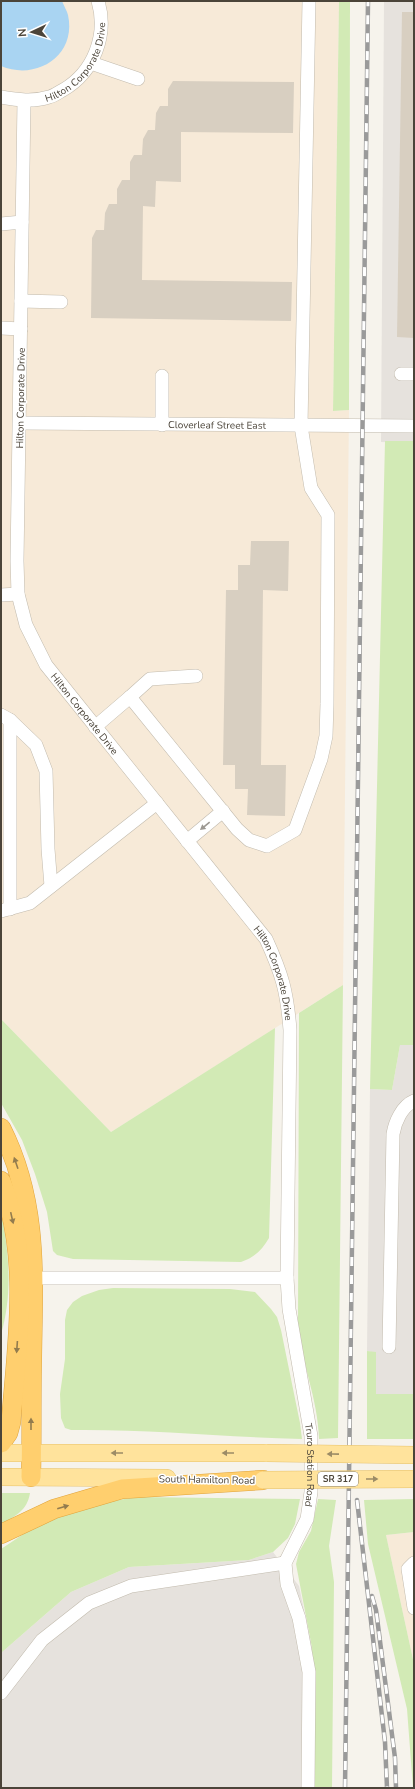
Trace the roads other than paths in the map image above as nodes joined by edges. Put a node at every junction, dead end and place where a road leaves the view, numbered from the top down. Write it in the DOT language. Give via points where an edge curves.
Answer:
graph roads {
  1 [pos="98,1"];
  2 [pos="309,1"];
  3 [pos="91,63"];
  4 [pos="138,79"];
  5 [pos="1,97"];
  6 [pos="24,101"];
  7 [pos="22,222"];
  8 [pos="1,224"];
  9 [pos="21,301"];
  10 [pos="61,302"];
  11 [pos="1,328"];
  12 [pos="21,329"];
  13 [pos="162,376"];
  14 [pos="20,423"];
  15 [pos="162,425"];
  16 [pos="301,426"];
  17 [pos="414,426"];
  18 [pos="18,594"];
  19 [pos="1,595"];
  20 [pos="196,676"];
  21 [pos="130,697"];
  22 [pos="5,718"];
  23 [pos="95,727"];
  24 [pos="157,803"];
  25 [pos="223,811"];
  26 [pos="187,841"];
  27 [pos="51,886"];
  28 [pos="5,910"];
  29 [pos="414,1101"];
  30 [pos="1,1128"];
  31 [pos="1,1181"];
  32 [pos="33,1278"];
  33 [pos="287,1278"];
  34 [pos="389,1347"];
  35 [pos="1,1443"];
  36 [pos="1,1453"];
  37 [pos="32,1453"];
  38 [pos="414,1455"];
  39 [pos="1,1477"];
  40 [pos="31,1477"];
  41 [pos="414,1479"];
  42 [pos="263,1480"];
  43 [pos="1,1534"];
  44 [pos="285,1563"];
  45 [pos="414,1563"];
  46 [pos="414,1608"];
  47 [pos="1,1693"];
  48 [pos="308,1788"];
  1 -- 3 [label="street, Hilton Corporate Drive" via="102,14 101,40"];
  2 -- 16 [label="street"];
  3 -- 4 [label="street"];
  3 -- 6 [label="street, Hilton Corporate Drive" via="74,84 50,97"];
  5 -- 6 [label="street, Hilton Corporate Drive"];
  6 -- 7 [label="street, Hilton Corporate Drive"];
  7 -- 8 [label="street"];
  7 -- 9 [label="street, Hilton Corporate Drive"];
  9 -- 10 [label="street"];
  9 -- 12 [label="street, Hilton Corporate Drive"];
  11 -- 12 [label="street"];
  12 -- 14 [label="street, Hilton Corporate Drive"];
  13 -- 15 [label="street"];
  14 -- 15 [label="street, Cloverleaf Street East"];
  14 -- 18 [label="street, Hilton Corporate Drive"];
  15 -- 16 [label="street, Cloverleaf Street East"];
  16 -- 17 [label="street, Cloverleaf Street East"];
  16 -- 25 [label="street" via="311,488 328,515 326,736 321,759 295,830 267,846 249,840"];
  18 -- 19 [label="street"];
  18 -- 23 [label="street, Hilton Corporate Drive" via="26,625 39,653"];
  20 -- 21 [label="street" via="150,679"];
  21 -- 23 [label="street"];
  21 -- 25 [label="street"];
  22 -- 27 [label="street" via="36,745 46,771"];
  22 -- 28 [label="street"];
  23 -- 24 [label="street, Hilton Corporate Drive"];
  24 -- 26 [label="street, Hilton Corporate Drive"];
  24 -- 27 [label="street"];
  25 -- 26 [label="street, one-way"];
  26 -- 33 [label="street, Hilton Corporate Drive" via="266,939 280,969 287,998 290,1030"];
  27 -- 28 [label="street" via="30,903"];
  29 -- 34 [label="street" via="409,1103 395,1123 393,1134"];
  32 -- 30 [label="highway, one-way" via="26,1194 16,1161"];
  31 -- 35 [label="highway, one-way" via="16,1235 20,1307 11,1422 8,1433"];
  32 -- 33 [label="street"];
  37 -- 32 [label="highway, one-way"];
  33 -- 44 [label="street, Truro Station Road" via="289,1309 311,1436 312,1463 307,1520"];
  36 -- 37 [label="main road"];
  38 -- 37 [label="main road, one-way, bridge"];
  37 -- 40 [label="highway"];
  39 -- 40 [label="main road, South Hamilton Road / SR 317"];
  40 -- 42 [label="main road, South Hamilton Road / SR 317"];
  42 -- 41 [label="main road, South Hamilton Road / SR 317, one-way, bridge"];
  43 -- 42 [label="highway, one-way" via="54,1509 122,1489"];
  44 -- 47 [label="street" via="131,1586 89,1603 42,1640"];
  44 -- 48 [label="street" via="287,1584 299,1618 309,1672"];
  45 -- 46 [label="street" via="408,1569"];
}
